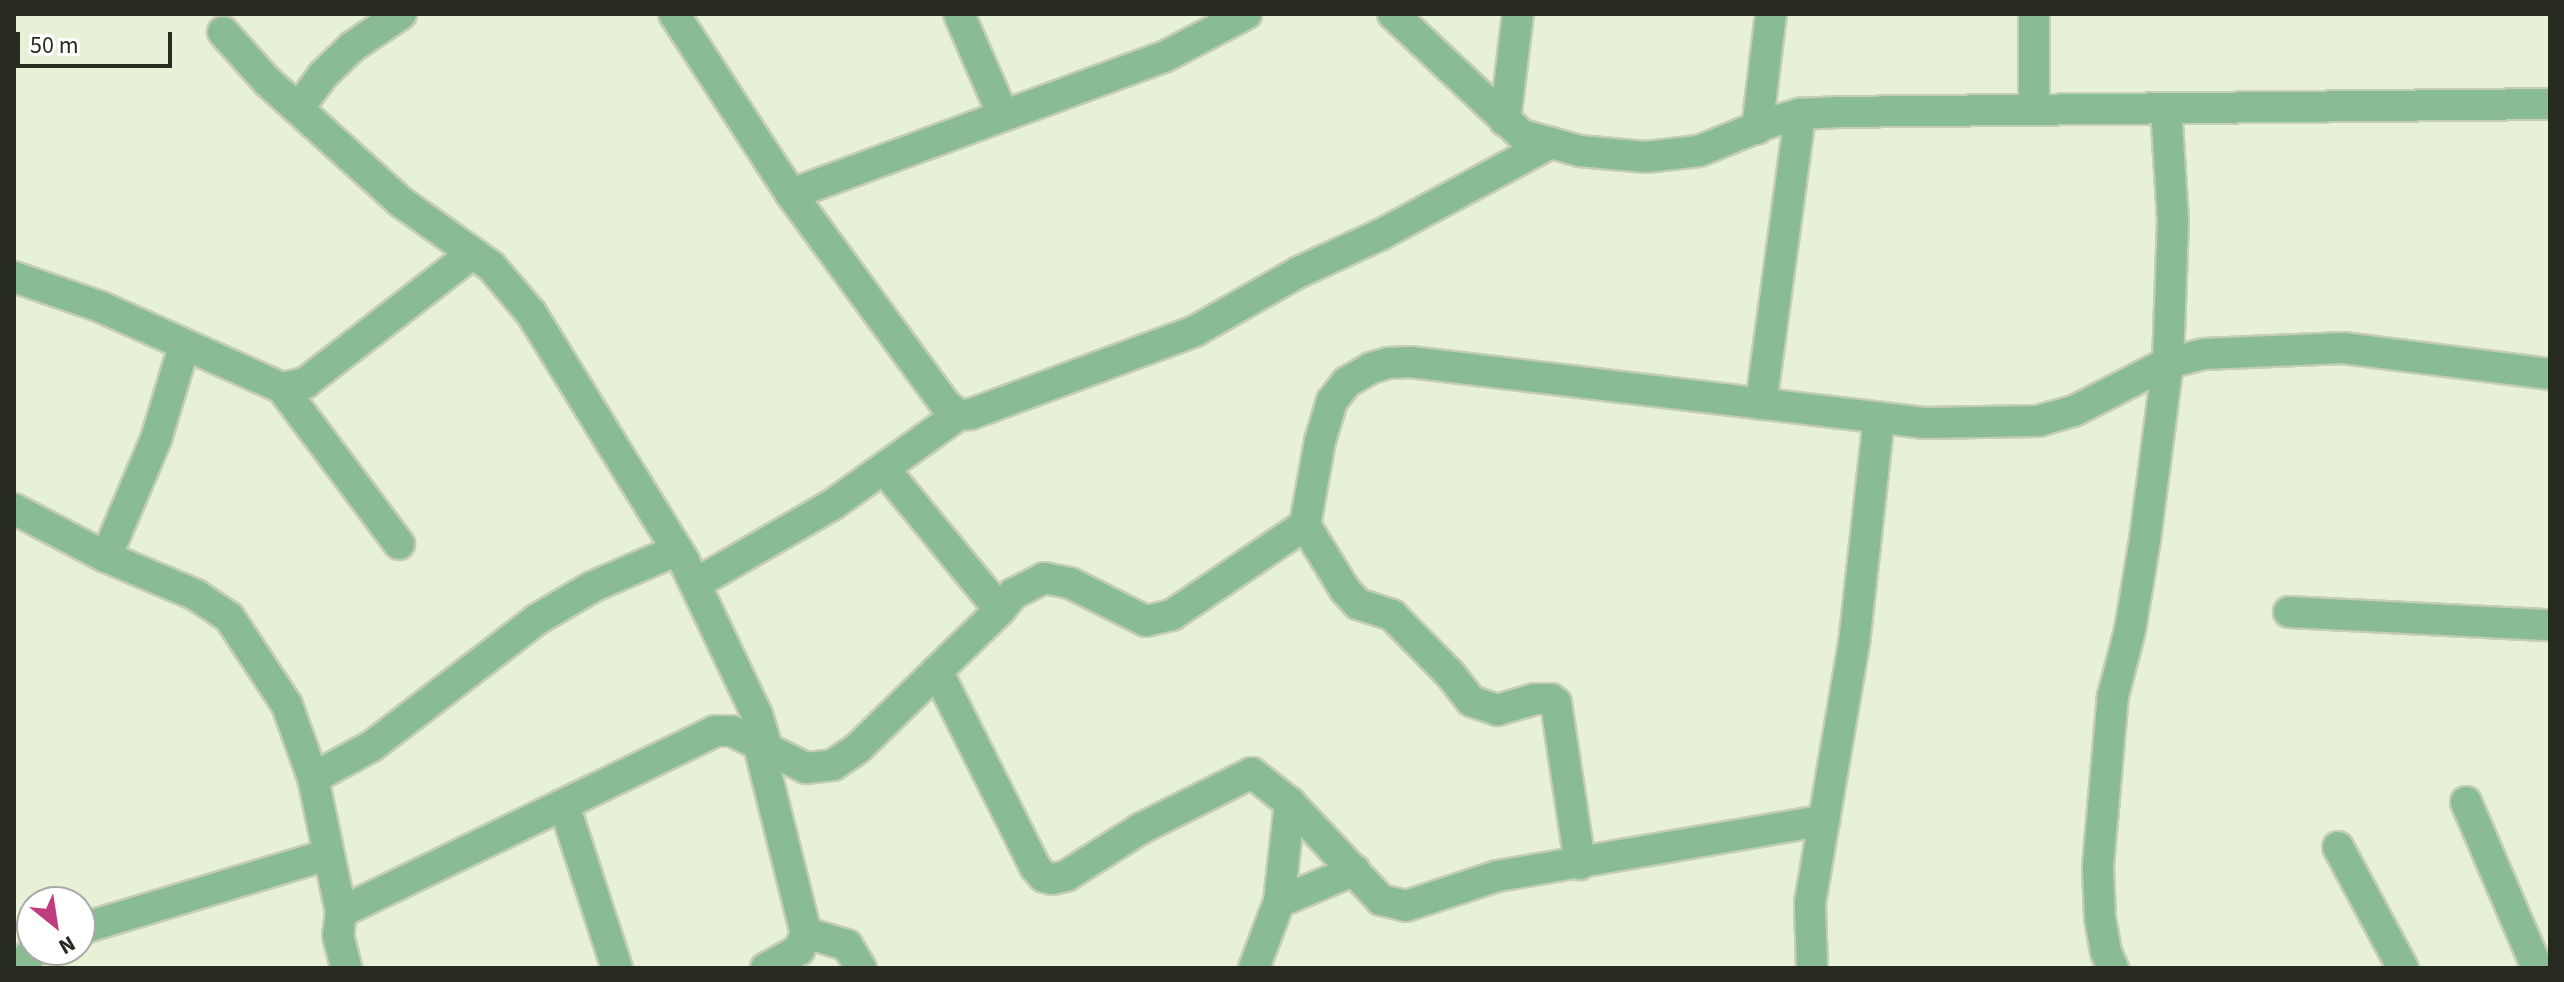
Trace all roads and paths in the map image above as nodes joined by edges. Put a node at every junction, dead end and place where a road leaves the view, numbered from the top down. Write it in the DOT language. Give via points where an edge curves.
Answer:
graph roads {
  1 [pos="401,14"];
  2 [pos="674,14"];
  3 [pos="959,14"];
  4 [pos="1246,14"];
  5 [pos="1393,14"];
  6 [pos="1518,14"];
  7 [pos="1771,14"];
  8 [pos="2034,14"];
  9 [pos="223,32"];
  10 [pos="2550,104"];
  11 [pos="2166,108"];
  12 [pos="298,109"];
  13 [pos="2034,110"];
  14 [pos="1800,114"];
  15 [pos="1003,115"];
  16 [pos="1505,121"];
  17 [pos="1757,129"];
  18 [pos="1551,143"];
  19 [pos="791,194"];
  20 [pos="473,253"];
  21 [pos="14,277"];
  22 [pos="184,346"];
  23 [pos="2168,363"];
  24 [pos="2550,374"];
  25 [pos="282,388"];
  26 [pos="1761,404"];
  27 [pos="958,415"];
  28 [pos="1879,418"];
  29 [pos="885,470"];
  30 [pos="14,509"];
  31 [pos="1305,525"];
  32 [pos="399,544"];
  33 [pos="677,550"];
  34 [pos="106,557"];
  35 [pos="695,584"];
  36 [pos="1000,610"];
  37 [pos="2289,612"];
  38 [pos="2550,625"];
  39 [pos="937,671"];
  40 [pos="764,747"];
  41 [pos="313,778"];
  42 [pos="2466,802"];
  43 [pos="1290,803"];
  44 [pos="564,805"];
  45 [pos="1824,820"];
  46 [pos="2338,847"];
  47 [pos="327,855"];
  48 [pos="1580,864"];
  49 [pos="1355,870"];
  50 [pos="1279,902"];
  51 [pos="341,912"];
  52 [pos="96,924"];
  53 [pos="806,933"];
  54 [pos="346,968"];
  55 [pos="617,968"];
  56 [pos="766,968"];
  57 [pos="861,968"];
  58 [pos="1254,968"];
  59 [pos="1812,968"];
  60 [pos="2113,968"];
  61 [pos="2403,968"];
  62 [pos="2537,968"];
  1 -- 12 [label="street" via="352,47"];
  2 -- 19 [label="street"];
  3 -- 15 [label="street"];
  4 -- 15 [label="street" via="1164,57"];
  5 -- 16 [label="street"];
  6 -- 16 [label="street"];
  7 -- 17 [label="street"];
  8 -- 13 [label="street"];
  9 -- 12 [label="street"];
  10 -- 11 [label="street"];
  11 -- 13 [label="street"];
  11 -- 23 [label="street" via="2173,221"];
  12 -- 20 [label="street" via="401,202"];
  13 -- 14 [label="street"];
  14 -- 17 [label="street"];
  14 -- 26 [label="street"];
  15 -- 19 [label="street"];
  16 -- 18 [label="street" via="1522,135"];
  17 -- 18 [label="street" via="1699,151 1646,157"];
  18 -- 27 [label="street" via="1195,331"];
  19 -- 27 [label="street"];
  20 -- 25 [label="street" via="305,383"];
  20 -- 33 [label="street" via="531,313"];
  21 -- 22 [label="street" via="101,307"];
  22 -- 25 [label="street"];
  22 -- 34 [label="street" via="156,439"];
  23 -- 24 [label="street" via="2204,354 2343,348"];
  23 -- 28 [label="street" via="2074,411 2038,421 1925,423"];
  23 -- 60 [label="street" via="2130,630 2113,696 2098,866 2100,918"];
  25 -- 32 [label="street"];
  26 -- 28 [label="street"];
  26 -- 31 [label="street" via="1389,363 1347,382 1332,401"];
  27 -- 29 [label="street"];
  28 -- 45 [label="street" via="1854,644"];
  29 -- 35 [label="street"];
  29 -- 36 [label="street"];
  30 -- 34 [label="street"];
  31 -- 36 [label="street" via="1172,615 1156,620 1134,616 1070,583 1044,578 1013,594"];
  31 -- 48 [label="street" via="1358,604 1392,615 1471,701 1497,710 1535,699 1556,703"];
  33 -- 35 [label="street"];
  33 -- 41 [label="street" via="592,587 536,620 372,746"];
  34 -- 41 [label="street" via="196,595 229,617 287,705"];
  35 -- 40 [label="street" via="757,715"];
  36 -- 39 [label="street"];
  37 -- 38 [label="street"];
  39 -- 40 [label="street" via="848,757 833,765 806,768"];
  39 -- 43 [label="street" via="1044,877 1066,876 1140,829 1252,773"];
  40 -- 44 [label="street" via="732,731 715,731"];
  40 -- 53 [label="street"];
  41 -- 47 [label="street"];
  42 -- 62 [label="street"];
  43 -- 49 [label="street"];
  43 -- 50 [label="street"];
  44 -- 51 [label="street"];
  44 -- 55 [label="street"];
  45 -- 48 [label="street"];
  45 -- 59 [label="street" via="1810,903"];
  46 -- 61 [label="street"];
  47 -- 51 [label="street"];
  47 -- 52 [label="street"];
  48 -- 49 [label="street" via="1498,876 1406,906 1381,900"];
  49 -- 50 [label="street"];
  50 -- 58 [label="street"];
  51 -- 54 [label="street" via="338,935"];
  53 -- 56 [label="street" via="799,950"];
  53 -- 57 [label="street" via="847,945"];
}
